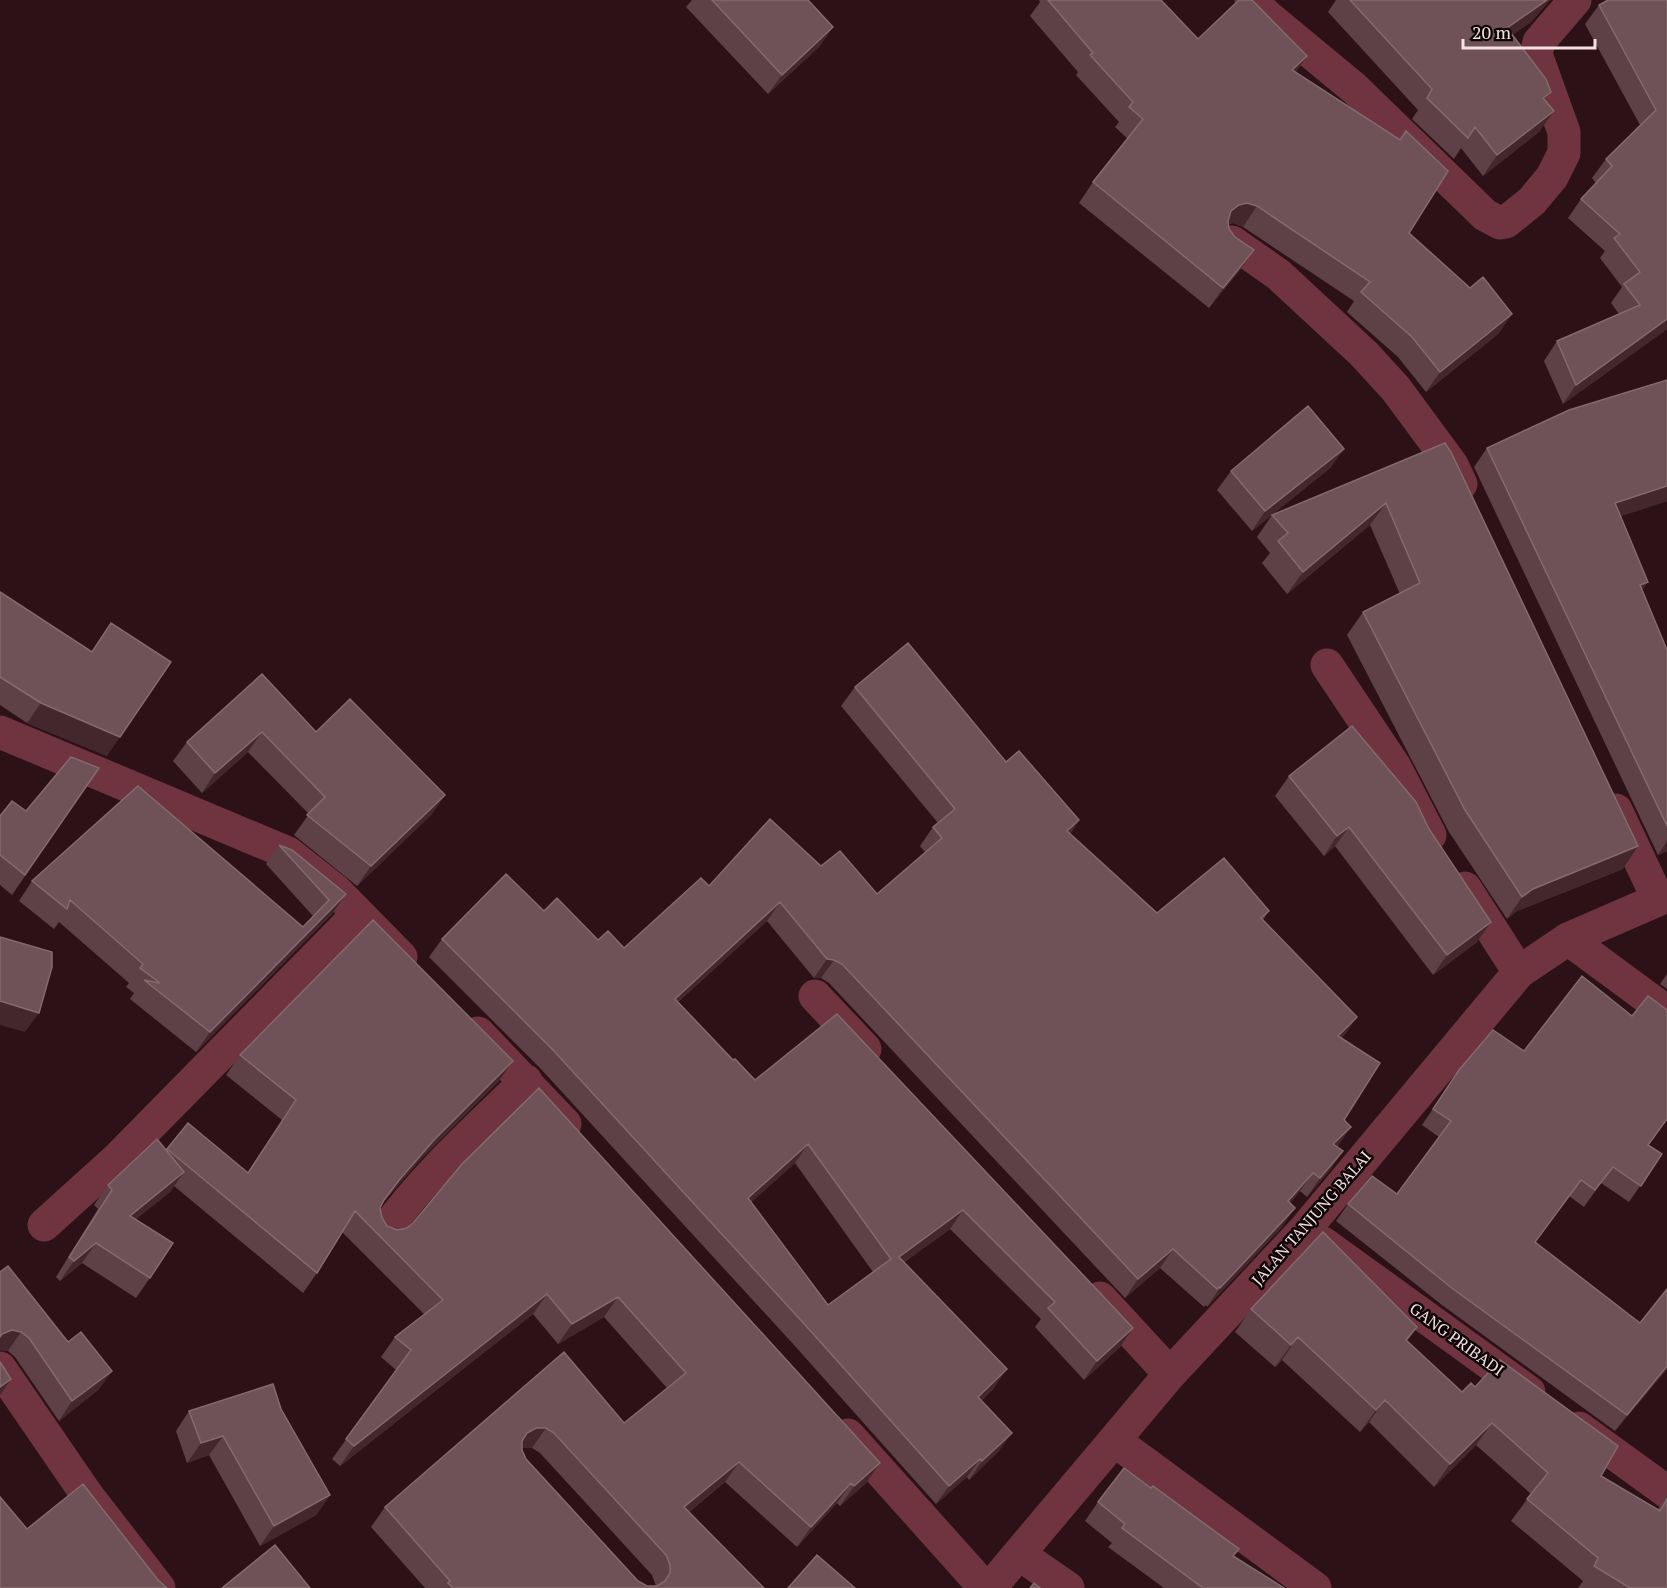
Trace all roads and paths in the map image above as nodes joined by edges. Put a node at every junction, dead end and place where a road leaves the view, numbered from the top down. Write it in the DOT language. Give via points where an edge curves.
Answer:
graph roads {
  1 [pos="1251,0"];
  2 [pos="1563,5"];
  3 [pos="1232,242"];
  4 [pos="1473,509"];
  5 [pos="1327,665"];
  6 [pos="0,732"];
  7 [pos="1601,780"];
  8 [pos="1662,897"];
  9 [pos="358,914"];
  10 [pos="1568,939"];
  11 [pos="1519,972"];
  12 [pos="425,981"];
  13 [pos="815,996"];
  14 [pos="1667,1012"];
  15 [pos="459,1014"];
  16 [pos="889,1073"];
  17 [pos="526,1081"];
  18 [pos="581,1141"];
  19 [pos="44,1225"];
  20 [pos="1305,1229"];
  21 [pos="385,1231"];
  22 [pos="1083,1280"];
  23 [pos="0,1368"];
  24 [pos="1170,1374"];
  25 [pos="827,1411"];
  26 [pos="1115,1441"];
  27 [pos="1667,1492"];
  28 [pos="1019,1554"];
  29 [pos="159,1588"];
  30 [pos="985,1588"];
  31 [pos="990,1588"];
  32 [pos="1068,1588"];
  33 [pos="1315,1588"];
  1 -- 2 [label="street" via="1354,88 1485,215 1500,223 1532,201 1552,177 1564,153 1564,132 1536,54 1539,42"];
  3 -- 4 [label="street" via="1279,275 1396,389 1452,465"];
  5 -- 11 [label="street" via="1395,767 1431,838"];
  6 -- 9 [label="street" via="288,853"];
  7 -- 8 [label="street"];
  8 -- 10 [label="street, JALAN TANJUNG BALAI"];
  9 -- 12 [label="street"];
  9 -- 19 [label="street" via="117,1159"];
  10 -- 11 [label="street, JALAN TANJUNG BALAI"];
  10 -- 14 [label="street"];
  11 -- 20 [label="street, JALAN TANJUNG BALAI"];
  13 -- 16 [label="street"];
  15 -- 17 [label="street"];
  17 -- 18 [label="street"];
  17 -- 21 [label="street" via="432,1174"];
  20 -- 24 [label="street, JALAN TANJUNG BALAI"];
  20 -- 27 [label="street, GANG PRIBADI"];
  22 -- 24 [label="street"];
  23 -- 29 [label="street" via="87,1495"];
  24 -- 26 [label="street, JALAN TANJUNG BALAI"];
  25 -- 30 [label="street"];
  26 -- 28 [label="street, JALAN TANJUNG BALAI"];
  26 -- 33 [label="street"];
  28 -- 31 [label="street, JALAN TANJUNG BALAI"];
  28 -- 32 [label="street"];
}
